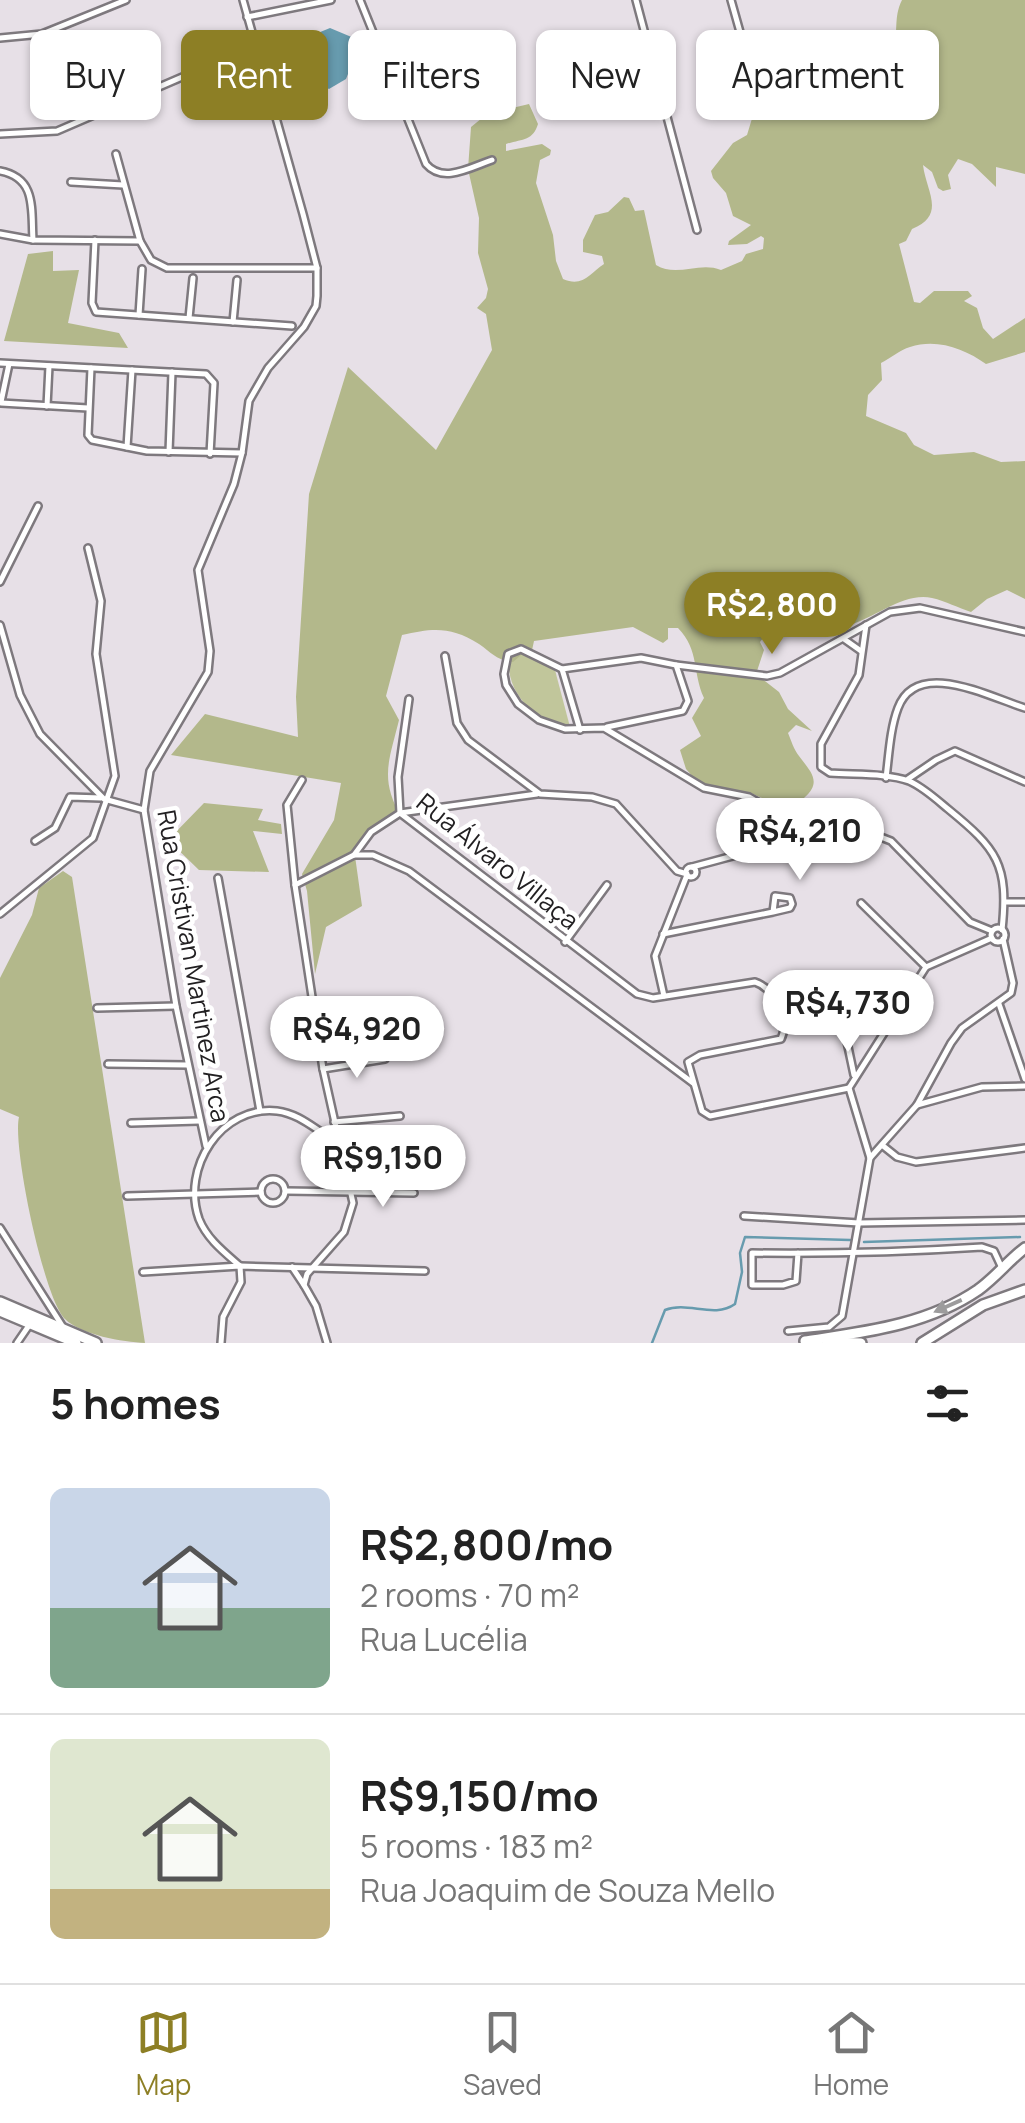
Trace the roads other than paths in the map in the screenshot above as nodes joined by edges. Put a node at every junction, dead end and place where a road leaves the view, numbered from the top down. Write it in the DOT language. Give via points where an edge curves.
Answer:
graph roads {
  1 [pos="95,0"];
  2 [pos="126,0"];
  3 [pos="243,0"];
  4 [pos="331,0"];
  5 [pos="360,0"];
  6 [pos="636,0"];
  7 [pos="732,0"];
  8 [pos="98,11"];
  9 [pos="247,17"];
  10 [pos="250,30"];
  11 [pos="740,30"];
  12 [pos="0,38"];
  13 [pos="181,77"];
  14 [pos="275,120"];
  15 [pos="0,134"];
  16 [pos="116,154"];
  17 [pos="492,160"];
  18 [pos="0,172"];
  19 [pos="71,182"];
  20 [pos="125,185"];
  21 [pos="697,230"];
  22 [pos="0,234"];
  23 [pos="33,240"];
  24 [pos="95,240"];
  25 [pos="140,241"];
  26 [pos="317,268"];
  27 [pos="142,269"];
  28 [pos="192,278"];
  29 [pos="237,280"];
  30 [pos="139,316"];
  31 [pos="189,318"];
  32 [pos="233,322"];
  33 [pos="292,326"];
  34 [pos="0,363"];
  35 [pos="9,364"];
  36 [pos="49,366"];
  37 [pos="90,368"];
  38 [pos="132,370"];
  39 [pos="172,372"];
  40 [pos="0,404"];
  41 [pos="48,406"];
  42 [pos="89,408"];
  43 [pos="127,447"];
  44 [pos="169,452"];
  45 [pos="242,453"];
  46 [pos="210,454"];
  47 [pos="38,506"];
  48 [pos="88,548"];
  49 [pos="0,582"];
  50 [pos="0,625"];
  51 [pos="866,625"];
  52 [pos="1025,632"];
  53 [pos="844,639"];
  54 [pos="862,650"];
  55 [pos="445,656"];
  56 [pos="676,665"];
  57 [pos="562,668"];
  58 [pos="409,699"];
  59 [pos="1025,708"];
  60 [pos="604,728"];
  61 [pos="580,730"];
  62 [pos="629,732"];
  63 [pos="886,778"];
  64 [pos="302,780"];
  65 [pos="906,780"];
  66 [pos="1025,782"];
  67 [pos="540,794"];
  68 [pos="106,799"];
  69 [pos="144,810"];
  70 [pos="400,813"];
  71 [pos="786,818"];
  72 [pos="35,841"];
  73 [pos="354,856"];
  74 [pos="691,872"];
  75 [pos="218,878"];
  76 [pos="295,884"];
  77 [pos="607,885"];
  78 [pos="1006,902"];
  79 [pos="1025,902"];
  80 [pos="861,903"];
  81 [pos="773,912"];
  82 [pos="0,914"];
  83 [pos="1002,930"];
  84 [pos="663,934"];
  85 [pos="992,935"];
  86 [pos="1003,939"];
  87 [pos="566,942"];
  88 [pos="926,968"];
  89 [pos="664,996"];
  90 [pos="999,1004"];
  91 [pos="176,1006"];
  92 [pos="96,1008"];
  93 [pos="379,1033"];
  94 [pos="848,1042"];
  95 [pos="108,1064"];
  96 [pos="188,1065"];
  97 [pos="323,1069"];
  98 [pos="855,1078"];
  99 [pos="694,1083"];
  100 [pos="1025,1083"];
  101 [pos="849,1088"];
  102 [pos="917,1105"];
  103 [pos="260,1111"];
  104 [pos="400,1116"];
  105 [pos="199,1121"];
  106 [pos="334,1122"];
  107 [pos="130,1123"];
  108 [pos="340,1143"];
  109 [pos="206,1146"];
  110 [pos="882,1146"];
  111 [pos="1025,1148"];
  112 [pos="870,1158"];
  113 [pos="261,1192"];
  114 [pos="286,1192"];
  115 [pos="352,1192"];
  116 [pos="195,1193"];
  117 [pos="414,1193"];
  118 [pos="127,1196"];
  119 [pos="744,1216"];
  120 [pos="1025,1220"];
  121 [pos="859,1223"];
  122 [pos="0,1228"];
  123 [pos="1025,1248"];
  124 [pos="798,1253"];
  125 [pos="854,1254"];
  126 [pos="240,1266"];
  127 [pos="316,1266"];
  128 [pos="292,1267"];
  129 [pos="426,1271"];
  130 [pos="143,1272"];
  131 [pos="1000,1274"];
  132 [pos="304,1284"];
  133 [pos="1021,1292"];
  134 [pos="0,1302"];
  135 [pos="0,1311"];
  136 [pos="30,1324"];
  137 [pos="65,1329"];
  138 [pos="788,1330"];
  139 [pos="800,1342"];
  140 [pos="858,1342"];
  141 [pos="18,1343"];
  142 [pos="76,1343"];
  143 [pos="96,1343"];
  144 [pos="221,1343"];
  145 [pos="327,1343"];
  146 [pos="922,1343"];
  1 -- 8 [label="street"];
  2 -- 8 [label="street"];
  3 -- 9 [label="street"];
  4 -- 9 [label="street"];
  5 -- 17 [label="street" via="426,164 446,175"];
  6 -- 21 [label="street"];
  7 -- 11 [label="street"];
  8 -- 12 [label="street" via="34,36"];
  9 -- 10 [label="street"];
  13 -- 15 [label="street" via="57,130"];
  14 -- 26 [label="street"];
  16 -- 20 [label="street"];
  18 -- 23 [label="street" via="18,176 26,186"];
  19 -- 20 [label="street"];
  20 -- 25 [label="street"];
  22 -- 23 [label="street"];
  23 -- 24 [label="street"];
  24 -- 25 [label="street"];
  24 -- 30 [label="street" via="92,307"];
  25 -- 26 [label="street" via="151,260 167,268"];
  26 -- 45 [label="street" via="316,306 249,401"];
  27 -- 30 [label="street"];
  28 -- 31 [label="street"];
  29 -- 32 [label="street"];
  30 -- 31 [label="street"];
  31 -- 32 [label="street"];
  32 -- 33 [label="street"];
  34 -- 35 [label="street"];
  35 -- 36 [label="street"];
  35 -- 40 [label="street"];
  36 -- 37 [label="street"];
  36 -- 41 [label="street"];
  37 -- 38 [label="street"];
  37 -- 42 [label="street"];
  38 -- 39 [label="street"];
  38 -- 43 [label="street"];
  39 -- 44 [label="street"];
  39 -- 46 [label="street" via="212,379"];
  40 -- 41 [label="street"];
  41 -- 42 [label="street"];
  42 -- 43 [label="street" via="90,439"];
  43 -- 44 [label="street"];
  44 -- 46 [label="street"];
  45 -- 46 [label="street"];
  45 -- 69 [label="street, Rua Cristivan Martinez Arca" via="198,570 208,672 158,755"];
  47 -- 49 [label="street"];
  48 -- 68 [label="street" via="101,601 96,654 115,761"];
  50 -- 68 [label="street" via="32,722"];
  51 -- 52 [label="street" via="890,612 920,608"];
  51 -- 53 [label="street"];
  51 -- 54 [label="street"];
  53 -- 54 [label="street"];
  53 -- 56 [label="street" via="767,676"];
  54 -- 63 [label="street" via="858,676 818,756 830,773"];
  55 -- 67 [label="street" via="464,736"];
  56 -- 57 [label="street" via="641,658"];
  56 -- 62 [label="street" via="688,701 683,711"];
  57 -- 61 [label="street"];
  57 -- 61 [label="street" via="521,649 508,654 504,674 528,713 550,726"];
  58 -- 70 [label="street, Rua Álvaro Villaça"];
  59 -- 63 [label="street" via="925,682 905,694 896,712"];
  60 -- 61 [label="street"];
  60 -- 62 [label="street"];
  60 -- 62 [label="street"];
  62 -- 71 [label="street" via="704,788 749,797"];
  63 -- 65 [label="street"];
  64 -- 76 [label="street" via="287,805"];
  65 -- 66 [label="street" via="954,751"];
  65 -- 78 [label="street" via="974,830 996,856"];
  67 -- 70 [label="street"];
  67 -- 74 [label="street" via="616,804 673,866"];
  68 -- 69 [label="street"];
  68 -- 72 [label="street" via="70,796 54,828"];
  68 -- 82 [label="street" via="93,838"];
  69 -- 91 [label="street, Rua Cristivan Martinez Arca"];
  70 -- 73 [label="street" via="371,832"];
  70 -- 87 [label="street, Rua Álvaro Villaça"];
  71 -- 74 [label="street" via="766,847 704,862"];
  71 -- 85 [label="street" via="832,834 891,841 970,922"];
  73 -- 76 [label="street"];
  73 -- 99 [label="street" via="374,855 409,871"];
  74 -- 84 [label="street"];
  75 -- 103 [label="street"];
  76 -- 97 [label="street"];
  77 -- 87 [label="street"];
  78 -- 79 [label="street"];
  78 -- 83 [label="street"];
  80 -- 88 [label="street"];
  81 -- 84 [label="street"];
  83 -- 85 [label="street"];
  83 -- 86 [label="street"];
  84 -- 89 [label="street" via="655,956"];
  85 -- 86 [label="street"];
  85 -- 88 [label="street"];
  86 -- 90 [label="street" via="1013,988"];
  87 -- 89 [label="street, Rua Álvaro Villaça" via="637,994"];
  88 -- 98 [label="street"];
  89 -- 99 [label="street" via="756,982 771,993 785,1023 775,1042 692,1058"];
  90 -- 100 [label="street"];
  90 -- 102 [label="street" via="979,1012 950,1042"];
  91 -- 92 [label="street"];
  91 -- 96 [label="street, Rua Cristivan Martinez Arca"];
  93 -- 97 [label="street" via="385,1059"];
  94 -- 98 [label="street"];
  95 -- 96 [label="street"];
  96 -- 105 [label="street, Rua Cristivan Martinez Arca"];
  97 -- 106 [label="street"];
  98 -- 101 [label="street"];
  99 -- 101 [label="street" via="702,1111 710,1116"];
  100 -- 102 [label="street"];
  101 -- 112 [label="street"];
  102 -- 110 [label="street"];
  103 -- 108 [label="street" via="298,1116"];
  103 -- 109 [label="street" via="228,1125"];
  104 -- 106 [label="street"];
  105 -- 107 [label="street"];
  105 -- 109 [label="street, Rua Cristivan Martinez Arca"];
  106 -- 108 [label="street"];
  108 -- 115 [label="street"];
  109 -- 116 [label="street"];
  110 -- 111 [label="street" via="916,1162"];
  110 -- 112 [label="street"];
  112 -- 121 [label="street"];
  113 -- 114 [label="street" via="274,1203"];
  113 -- 114 [label="street" via="273,1178"];
  113 -- 116 [label="street"];
  114 -- 115 [label="street"];
  115 -- 117 [label="street"];
  115 -- 127 [label="street" via="348,1223"];
  116 -- 118 [label="street"];
  116 -- 126 [label="street" via="205,1230"];
  119 -- 121 [label="street"];
  120 -- 121 [label="street"];
  121 -- 125 [label="street"];
  122 -- 137 [label="street"];
  123 -- 131 [label="highway"];
  124 -- 124 [label="street" via="752,1253 752,1285 796,1281"];
  124 -- 125 [label="street"];
  125 -- 131 [label="street" via="990,1248"];
  125 -- 138 [label="street" via="836,1324"];
  126 -- 128 [label="street"];
  126 -- 130 [label="street"];
  126 -- 144 [label="street"];
  127 -- 128 [label="street"];
  127 -- 129 [label="street"];
  127 -- 132 [label="street"];
  128 -- 132 [label="street"];
  131 -- 133 [label="highway" via="1003,1288"];
  131 -- 139 [label="highway, one-way" via="954,1304 892,1328"];
  132 -- 145 [label="street"];
  133 -- 146 [label="highway" via="984,1305"];
  134 -- 137 [label="highway"];
  135 -- 136 [label="highway"];
  136 -- 141 [label="street"];
  136 -- 142 [label="highway"];
  137 -- 143 [label="highway"];
  139 -- 140 [label="highway"];
}
